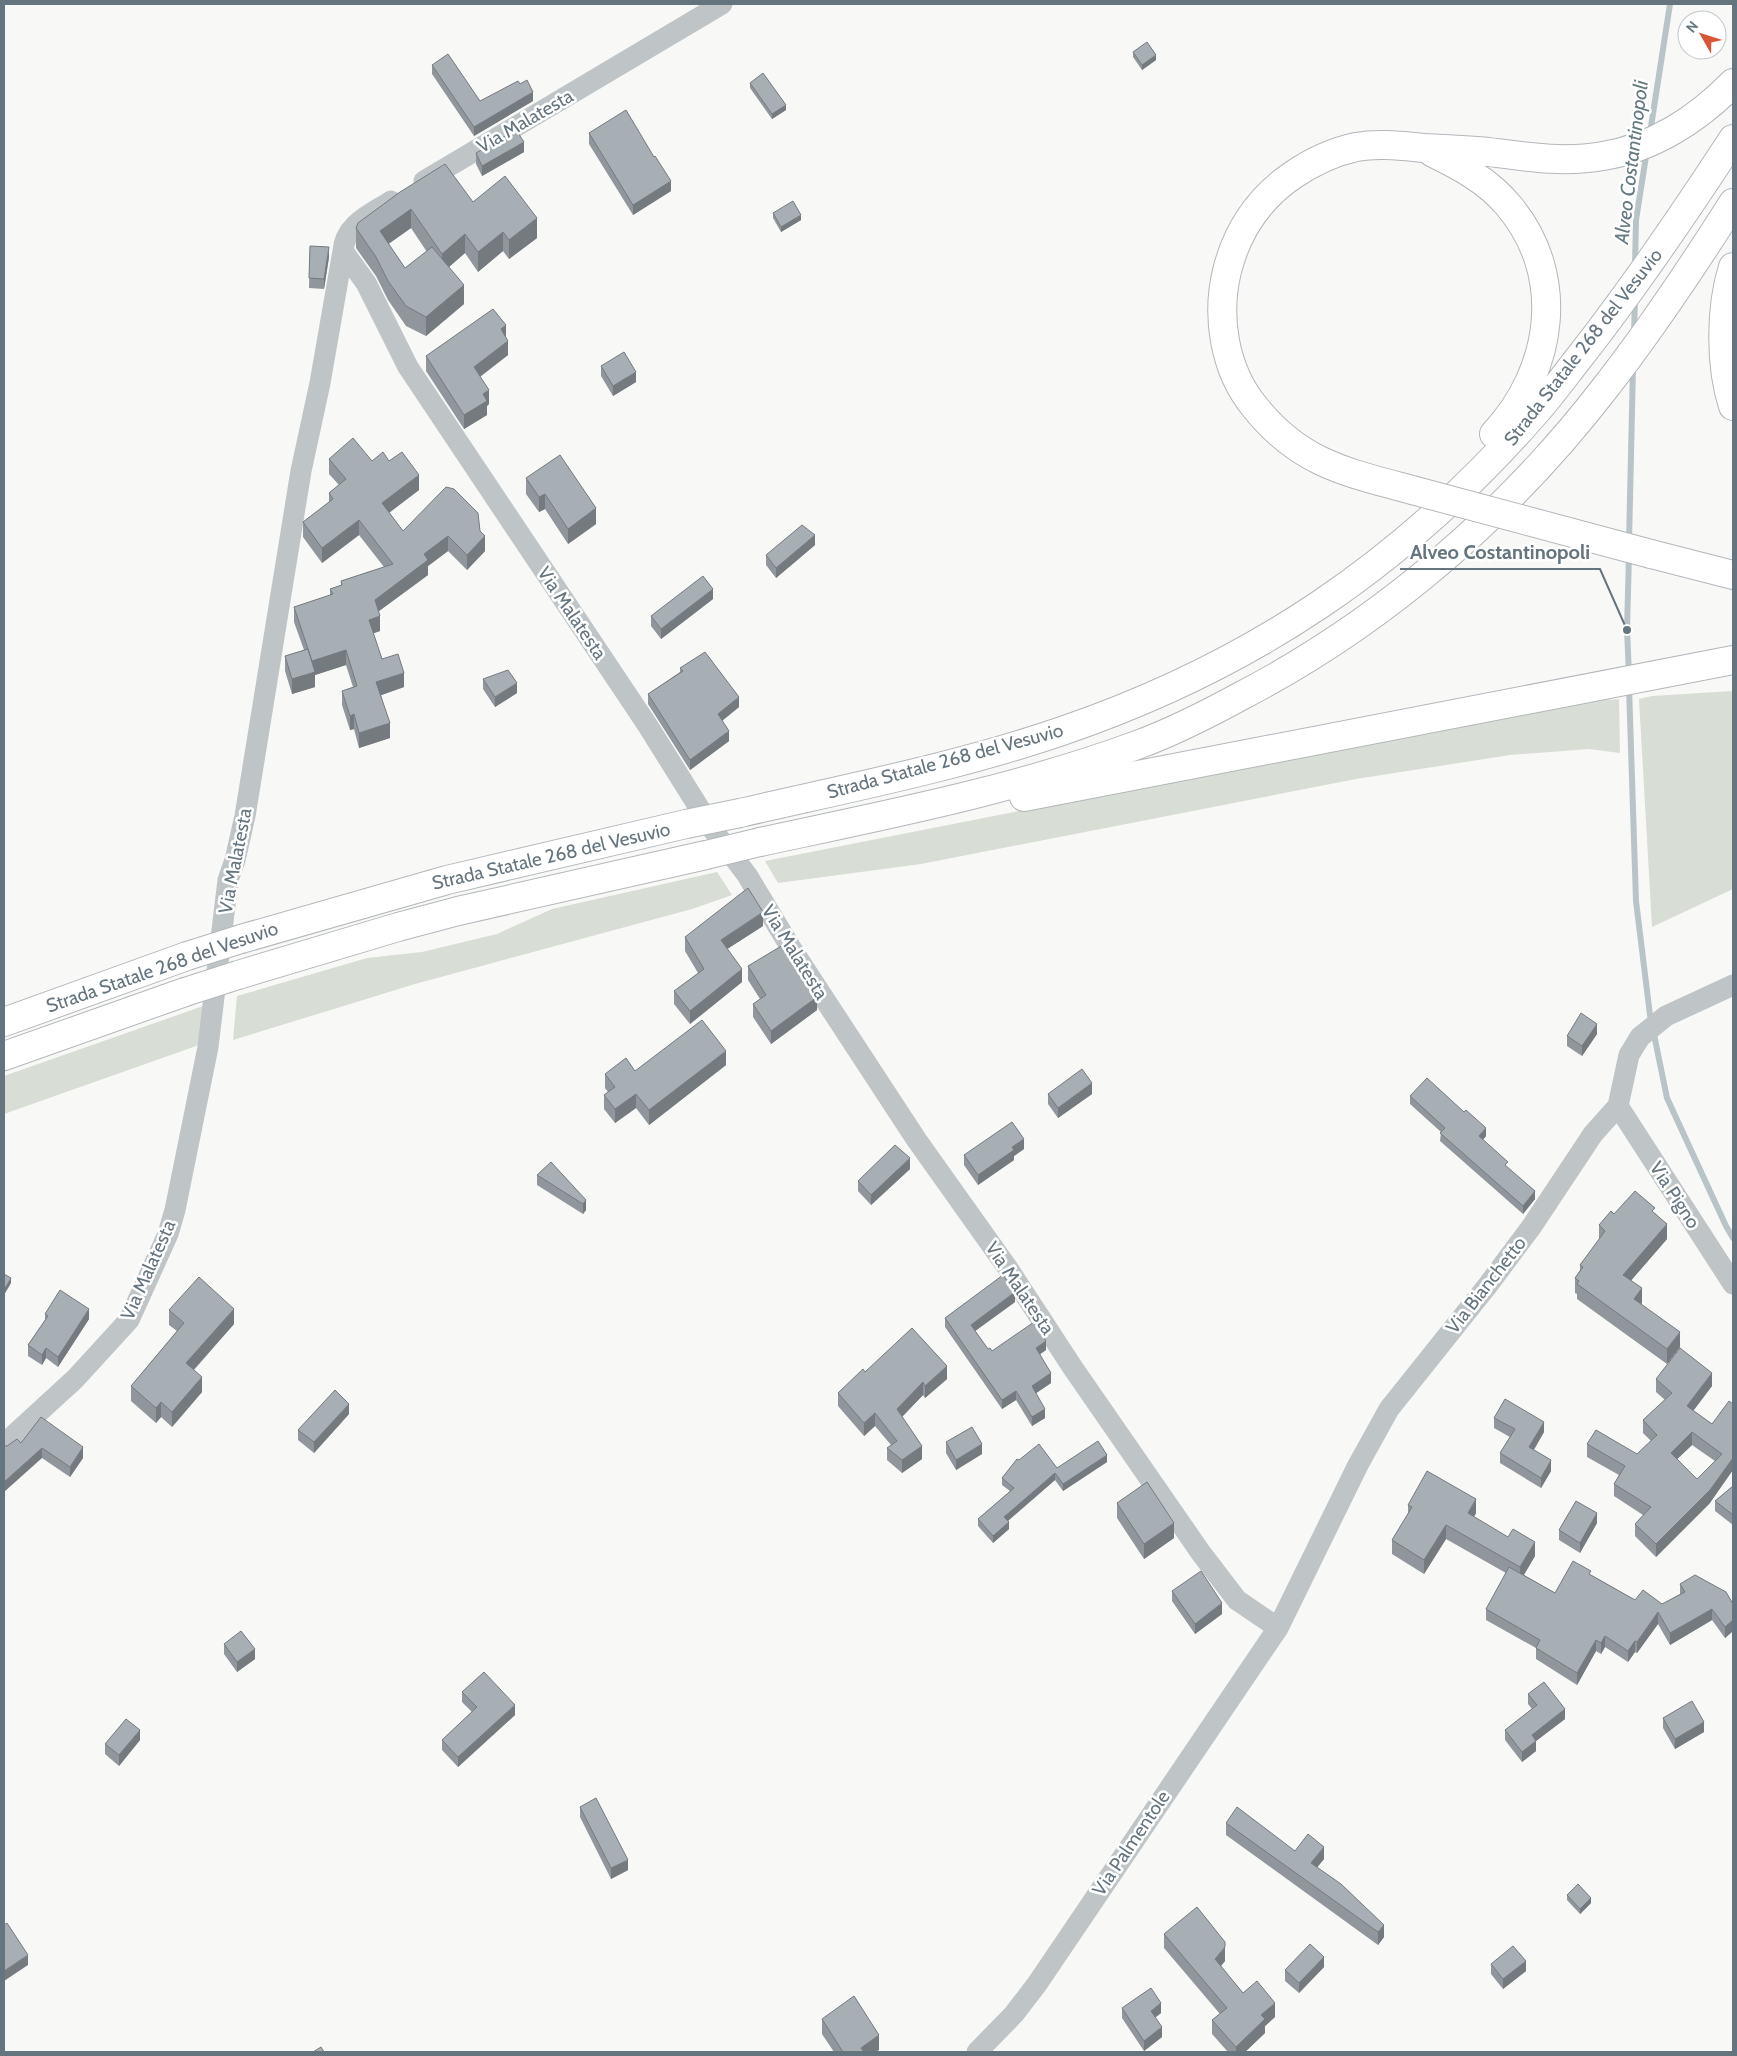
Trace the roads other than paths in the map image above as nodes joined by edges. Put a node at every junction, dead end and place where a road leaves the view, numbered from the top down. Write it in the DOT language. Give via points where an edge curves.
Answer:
graph roads {
  1 [pos="722,4"];
  2 [pos="1733,83"];
  3 [pos="1733,139"];
  4 [pos="1423,148"];
  5 [pos="1733,203"];
  6 [pos="343,251"];
  7 [pos="1733,267"];
  8 [pos="1733,406"];
  9 [pos="1733,575"];
  10 [pos="1256,646"];
  11 [pos="1733,660"];
  12 [pos="908,810"];
  13 [pos="1733,985"];
  14 [pos="4,1022"];
  15 [pos="4,1056"];
  16 [pos="1618,1106"];
  17 [pos="1733,1284"];
  18 [pos="4,1444"];
  19 [pos="1278,1628"];
  20 [pos="977,2052"];
  1 -- 6 [label="street, Via Malatesta" via="355,224 344,241"];
  2 -- 4 [label="highway" via="1719,98 1669,134 1605,156 1550,160"];
  3 -- 10 [label="highway, Strada Statale 268 del Vesuvio" via="1611,317 1537,412 1485,468 1378,564"];
  4 -- 9 [label="highway, bridge" via="1395,144 1355,148 1315,160 1281,183 1252,212 1233,248 1223,287 1222,324 1230,361 1246,396 1270,427 1300,450 1333,467"];
  4 -- 10 [label="highway" via="1480,179 1508,204 1529,234 1542,268 1547,306 1544,342 1532,376 1515,407 1460,470"];
  5 -- 12 [label="highway, Strada Statale 268 del Vesuvio" via="1648,331 1564,438 1512,495 1448,555 1346,635 1278,677 1140,744 1069,769"];
  6 -- 18 [label="street, Via Malatesta" via="302,471 245,816 228,880 208,1047 173,1218 129,1320 75,1379"];
  6 -- 19 [label="street, Via Malatesta" via="366,283 408,367 648,726 713,830 747,875 916,1139 1201,1553 1237,1600"];
  7 -- 8 [label="highway" via="1724,316 1724,360"];
  10 -- 14 [label="highway, Strada Statale 268 del Vesuvio, bridge" via="1190,680 1060,732 935,768 447,880 241,939"];
  11 -- 12 [label="highway" via="1042,794"];
  12 -- 15 [label="highway, Strada Statale 268 del Vesuvio, bridge" via="458,911 238,975"];
  13 -- 16 [label="street" via="1666,1016 1640,1037 1628,1055"];
  16 -- 17 [label="street, Via Pigno"];
  16 -- 19 [label="street, Via Bianchetto" via="1593,1134 1488,1285 1389,1409 1353,1474"];
  19 -- 20 [label="street, Via Palmentole" via="1037,1984 1014,2014"];
}
